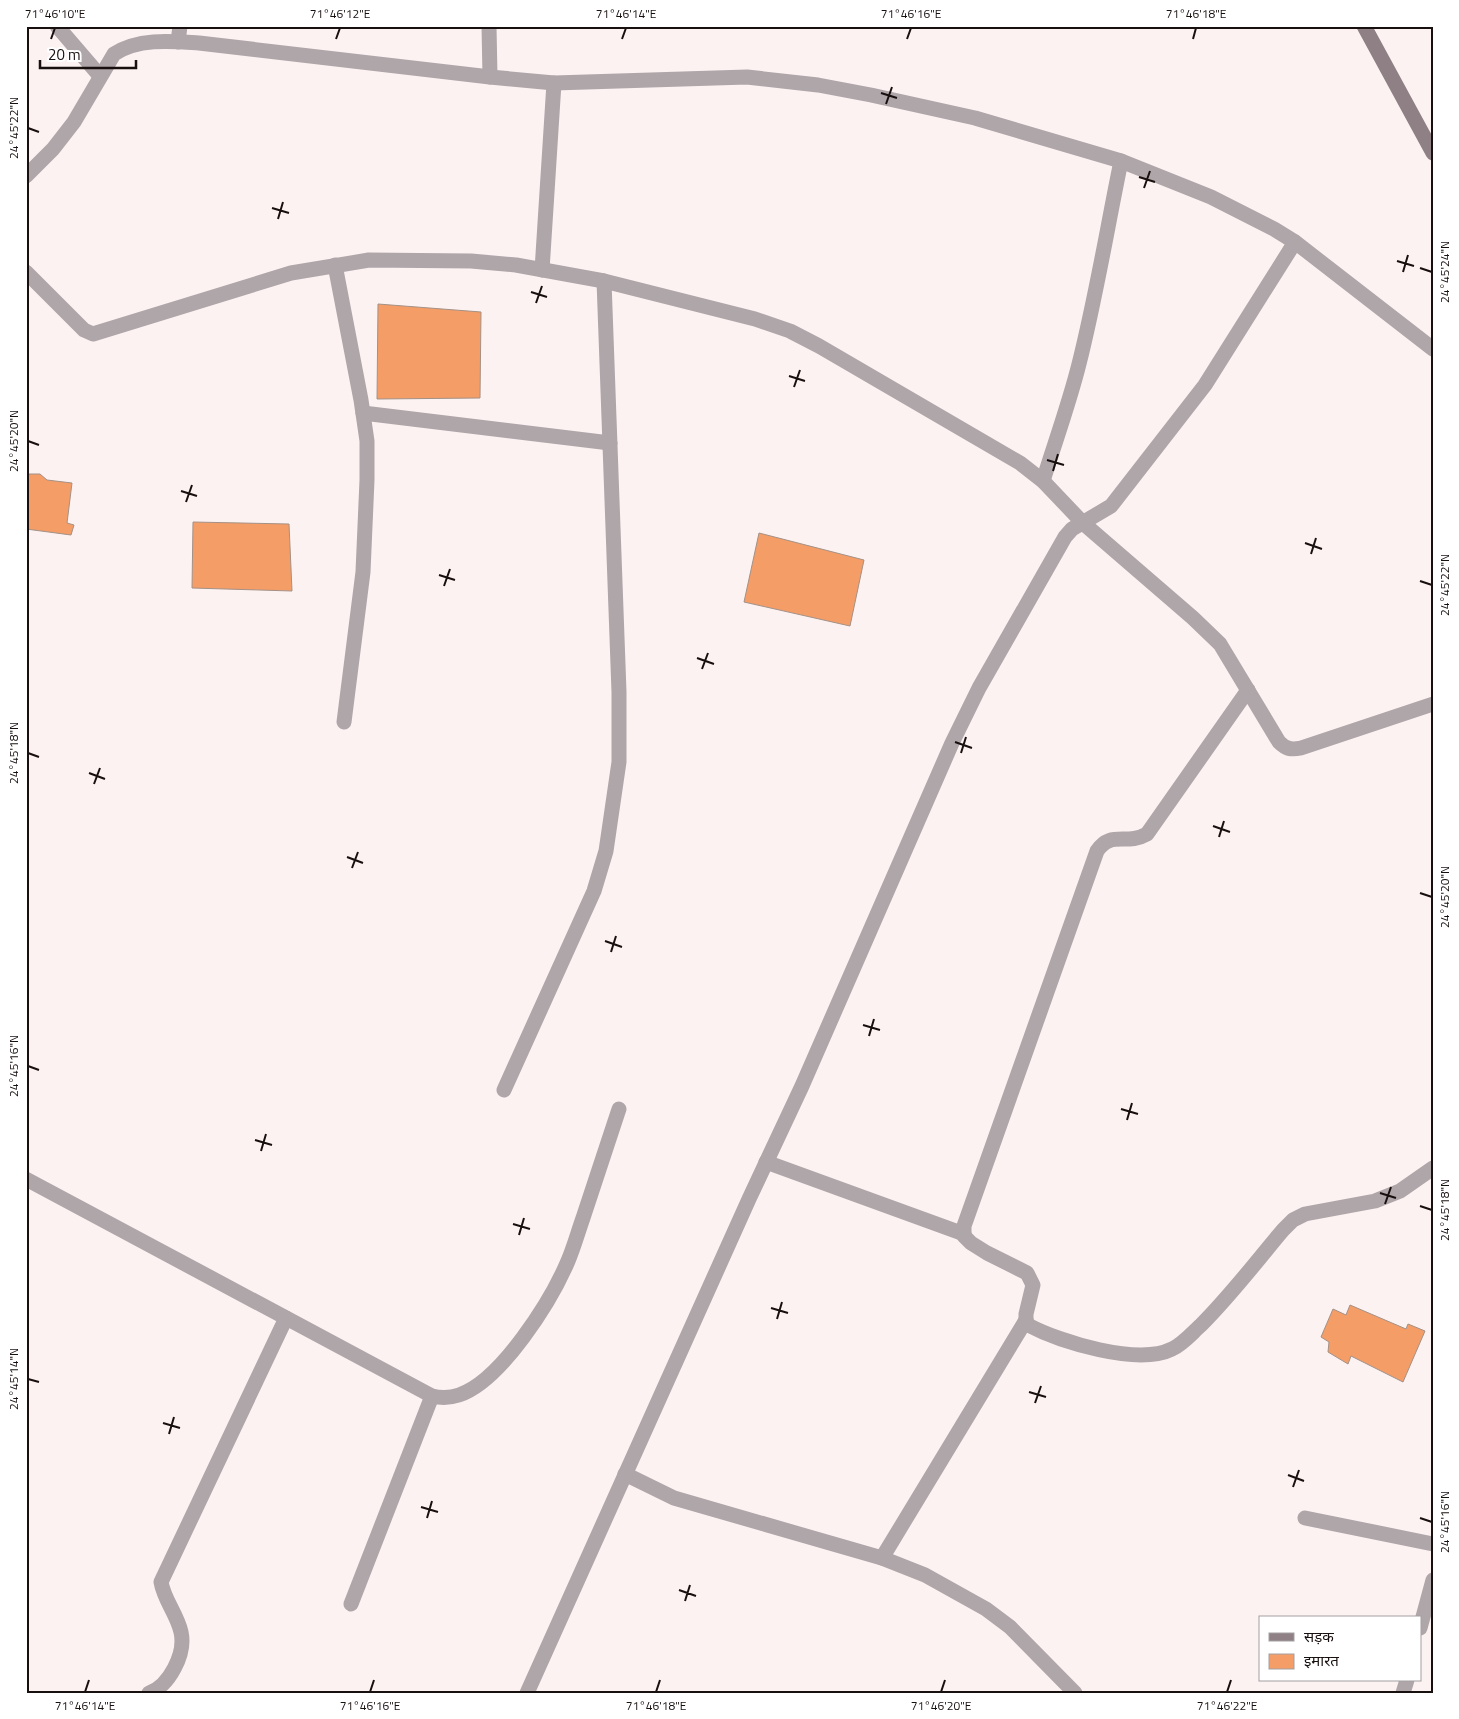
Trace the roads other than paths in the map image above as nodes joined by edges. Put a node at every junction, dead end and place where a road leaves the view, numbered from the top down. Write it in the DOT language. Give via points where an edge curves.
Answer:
graph roads {
  1 [pos="57,26"];
  2 [pos="180,26"];
  3 [pos="489,26"];
  4 [pos="1364,26"];
  5 [pos="178,42"];
  6 [pos="100,76"];
  7 [pos="490,77"];
  8 [pos="554,83"];
  9 [pos="1433,153"];
  10 [pos="1121,161"];
  11 [pos="26,176"];
  12 [pos="1295,242"];
  13 [pos="334,265"];
  14 [pos="542,270"];
  15 [pos="26,272"];
  16 [pos="604,281"];
  17 [pos="1433,349"];
  18 [pos="363,413"];
  19 [pos="610,443"];
  20 [pos="1042,481"];
  21 [pos="1083,523"];
  22 [pos="1248,690"];
  23 [pos="1433,704"];
  24 [pos="344,722"];
  25 [pos="504,1090"];
  26 [pos="619,1109"];
  27 [pos="766,1162"];
  28 [pos="1433,1168"];
  29 [pos="26,1179"];
  30 [pos="964,1234"];
  31 [pos="286,1318"];
  32 [pos="1026,1320"];
  33 [pos="432,1396"];
  34 [pos="625,1474"];
  35 [pos="1305,1518"];
  36 [pos="1433,1544"];
  37 [pos="882,1558"];
  38 [pos="1433,1580"];
  39 [pos="350,1604"];
  40 [pos="1422,1621"];
  41 [pos="148,1693"];
  42 [pos="527,1693"];
  43 [pos="1075,1693"];
  1 -- 6 [label="street"];
  2 -- 5 [label="street"];
  3 -- 7 [label="street"];
  4 -- 9 [label="street"];
  5 -- 6 [label="street" via="124,47 114,54"];
  5 -- 7 [label="street"];
  6 -- 11 [label="street" via="74,122"];
  7 -- 8 [label="street"];
  8 -- 10 [label="street" via="747,77 798,82 974,118"];
  8 -- 14 [label="street"];
  10 -- 12 [label="street" via="1211,197"];
  10 -- 20 [label="street" via="1081,356"];
  12 -- 17 [label="street"];
  12 -- 21 [label="street" via="1205,385 1111,506"];
  13 -- 14 [label="street" via="369,260 472,261"];
  13 -- 15 [label="street" via="291,273 93,334 84,330"];
  13 -- 18 [label="street"];
  14 -- 16 [label="street"];
  16 -- 19 [label="street"];
  16 -- 20 [label="street" via="755,318 790,331 1020,463"];
  18 -- 19 [label="street"];
  18 -- 24 [label="street" via="367,480 363,572"];
  19 -- 25 [label="street" via="619,762 606,851 594,891"];
  20 -- 21 [label="street"];
  21 -- 22 [label="street" via="1220,644"];
  21 -- 27 [label="street" via="1069,533 1054,554 956,735"];
  22 -- 23 [label="street" via="1279,742 1291,750"];
  22 -- 30 [label="street" via="1147,834 1139,839 1107,840 1097,851 967,1217"];
  26 -- 33 [label="street" via="568,1262 536,1319 502,1363 476,1386 460,1395"];
  27 -- 30 [label="street"];
  27 -- 34 [label="street"];
  28 -- 32 [label="street" via="1400,1191 1375,1201 1305,1214 1293,1220 1222,1304 1171,1350 1148,1355 1114,1352 1059,1339 1028,1325"];
  29 -- 31 [label="street"];
  30 -- 32 [label="street" via="971,1243 1027,1273 1032,1285"];
  31 -- 33 [label="street"];
  31 -- 41 [label="street" via="161,1582 182,1635 181,1646 172,1674 156,1690"];
  32 -- 37 [label="street"];
  33 -- 39 [label="street"];
  34 -- 37 [label="street" via="674,1498"];
  34 -- 42 [label="street"];
  35 -- 36 [label="street"];
  37 -- 43 [label="street" via="925,1575 986,1609 1010,1627"];
  38 -- 40 [label="street"];
}
